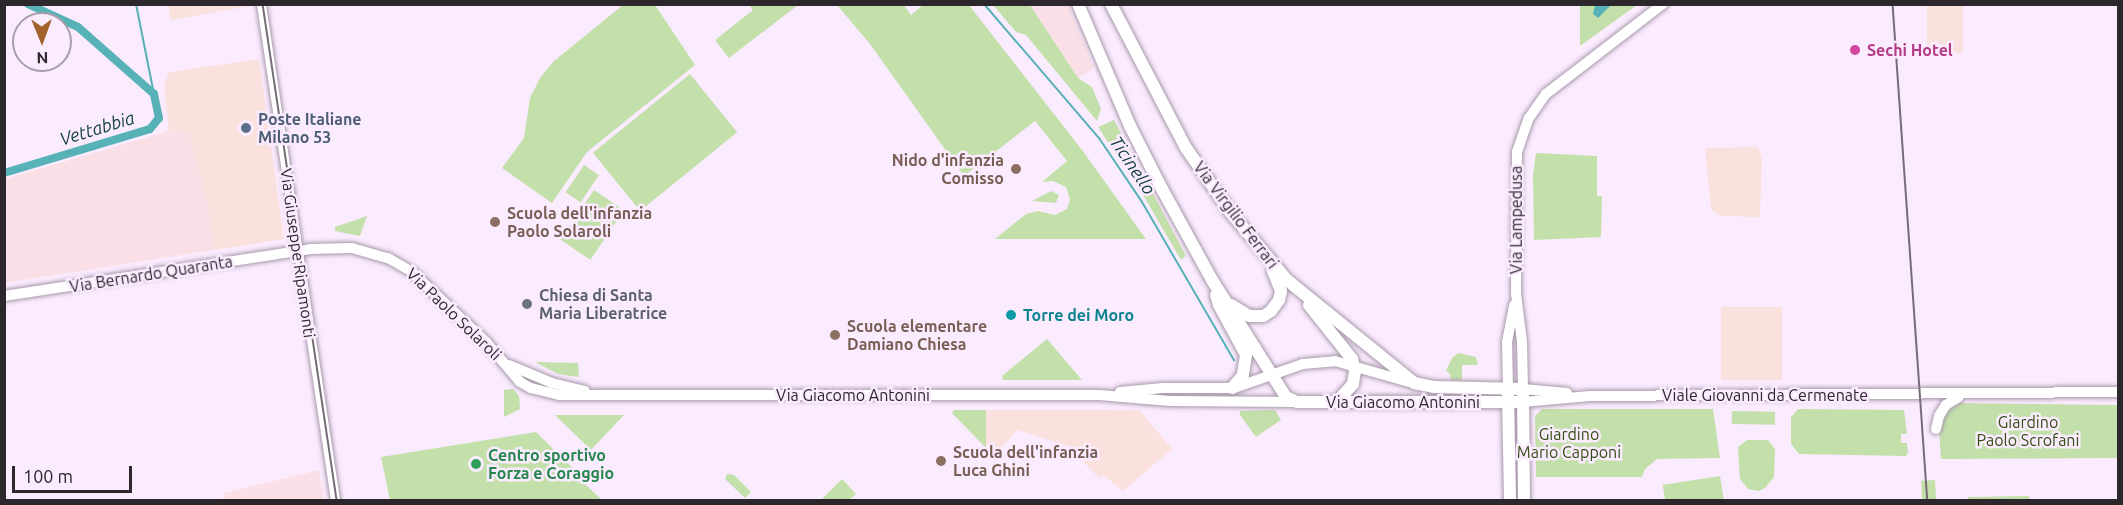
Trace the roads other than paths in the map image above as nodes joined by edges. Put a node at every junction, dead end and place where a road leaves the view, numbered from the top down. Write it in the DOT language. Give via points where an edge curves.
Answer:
graph roads {
  1 [pos="261,4"];
  2 [pos="1078,4"];
  3 [pos="1111,4"];
  4 [pos="1121,4"];
  5 [pos="1663,4"];
  6 [pos="1130,43"];
  7 [pos="1260,249"];
  8 [pos="298,251"];
  9 [pos="1212,280"];
  10 [pos="1287,280"];
  11 [pos="1516,293"];
  12 [pos="1222,295"];
  13 [pos="4,296"];
  14 [pos="1354,365"];
  15 [pos="1271,375"];
  16 [pos="1414,383"];
  17 [pos="1232,388"];
  18 [pos="1508,388"];
  19 [pos="1523,389"];
  20 [pos="2118,392"];
  21 [pos="1940,394"];
  22 [pos="1099,395"];
  23 [pos="606,396"];
  24 [pos="1590,396"];
  25 [pos="1959,397"];
  26 [pos="2118,398"];
  27 [pos="1297,402"];
  28 [pos="1337,402"];
  29 [pos="1508,402"];
  30 [pos="1523,402"];
  31 [pos="1936,429"];
  32 [pos="335,501"];
  33 [pos="1510,501"];
  34 [pos="1524,501"];
  1 -- 8 [label="street, Via Giuseppe Ripamonti"];
  2 -- 9 [label="main road" via="1130,126"];
  3 -- 6 [label="main road, Via Virgilio Ferrari"];
  4 -- 6 [label="main road"];
  5 -- 11 [label="main road, Via Lampedusa" via="1555,86 1532,113 1515,163"];
  6 -- 7 [label="main road, Via Virgilio Ferrari" via="1186,148"];
  7 -- 10 [label="main road, Via Virgilio Ferrari"];
  7 -- 12 [label="main road" via="1280,284 1276,306 1263,316 1249,316 1235,309"];
  8 -- 13 [label="main road, Via Bernardo Quaranta"];
  8 -- 23 [label="main road, Via Paolo Solaroli" via="352,248 398,262 438,294 520,382 559,395"];
  8 -- 32 [label="street, Via Giuseppe Ripamonti"];
  9 -- 12 [label="main road"];
  9 -- 17 [label="main road" via="1219,305 1245,355 1243,375"];
  10 -- 14 [label="main road" via="1348,351"];
  10 -- 16 [label="main road, Via Virgilio Ferrari"];
  11 -- 18 [label="main road, Via Lampedusa" via="1508,342"];
  11 -- 19 [label="main road, Via Lampedusa"];
  12 -- 15 [label="main road"];
  14 -- 15 [label="main road, Via Giacomo Antonini" via="1314,362"];
  14 -- 16 [label="main road, Via Giacomo Antonini"];
  14 -- 28 [label="main road" via="1353,384"];
  15 -- 17 [label="main road, Via Giacomo Antonini"];
  15 -- 27 [label="main road" via="1283,394"];
  16 -- 18 [label="main road, Via Giacomo Antonini"];
  17 -- 22 [label="main road, Via Giacomo Antonini" via="1163,388"];
  18 -- 19 [label="main road, Viale Giovanni da Cermenate"];
  18 -- 29 [label="main road"];
  19 -- 24 [label="main road, Viale Giovanni da Cermenate"];
  19 -- 30 [label="main road"];
  20 -- 21 [label="main road, Viale Giovanni da Cermenate"];
  21 -- 24 [label="main road, Viale Giovanni da Cermenate"];
  21 -- 25 [label="main road, Viale Giovanni da Cermenate"];
  22 -- 23 [label="main road, Via Giacomo Antonini"];
  22 -- 27 [label="main road, Via Giacomo Antonini" via="1170,401"];
  24 -- 30 [label="main road, Viale Giovanni da Cermenate"];
  25 -- 26 [label="main road, Viale Giovanni da Cermenate"];
  25 -- 31 [label="main road" via="1946,405"];
  27 -- 28 [label="main road, Via Giacomo Antonini"];
  28 -- 29 [label="main road, Via Giacomo Antonini"];
  29 -- 30 [label="main road, Viale Giovanni da Cermenate"];
  29 -- 33 [label="main road"];
  30 -- 34 [label="main road"];
}
